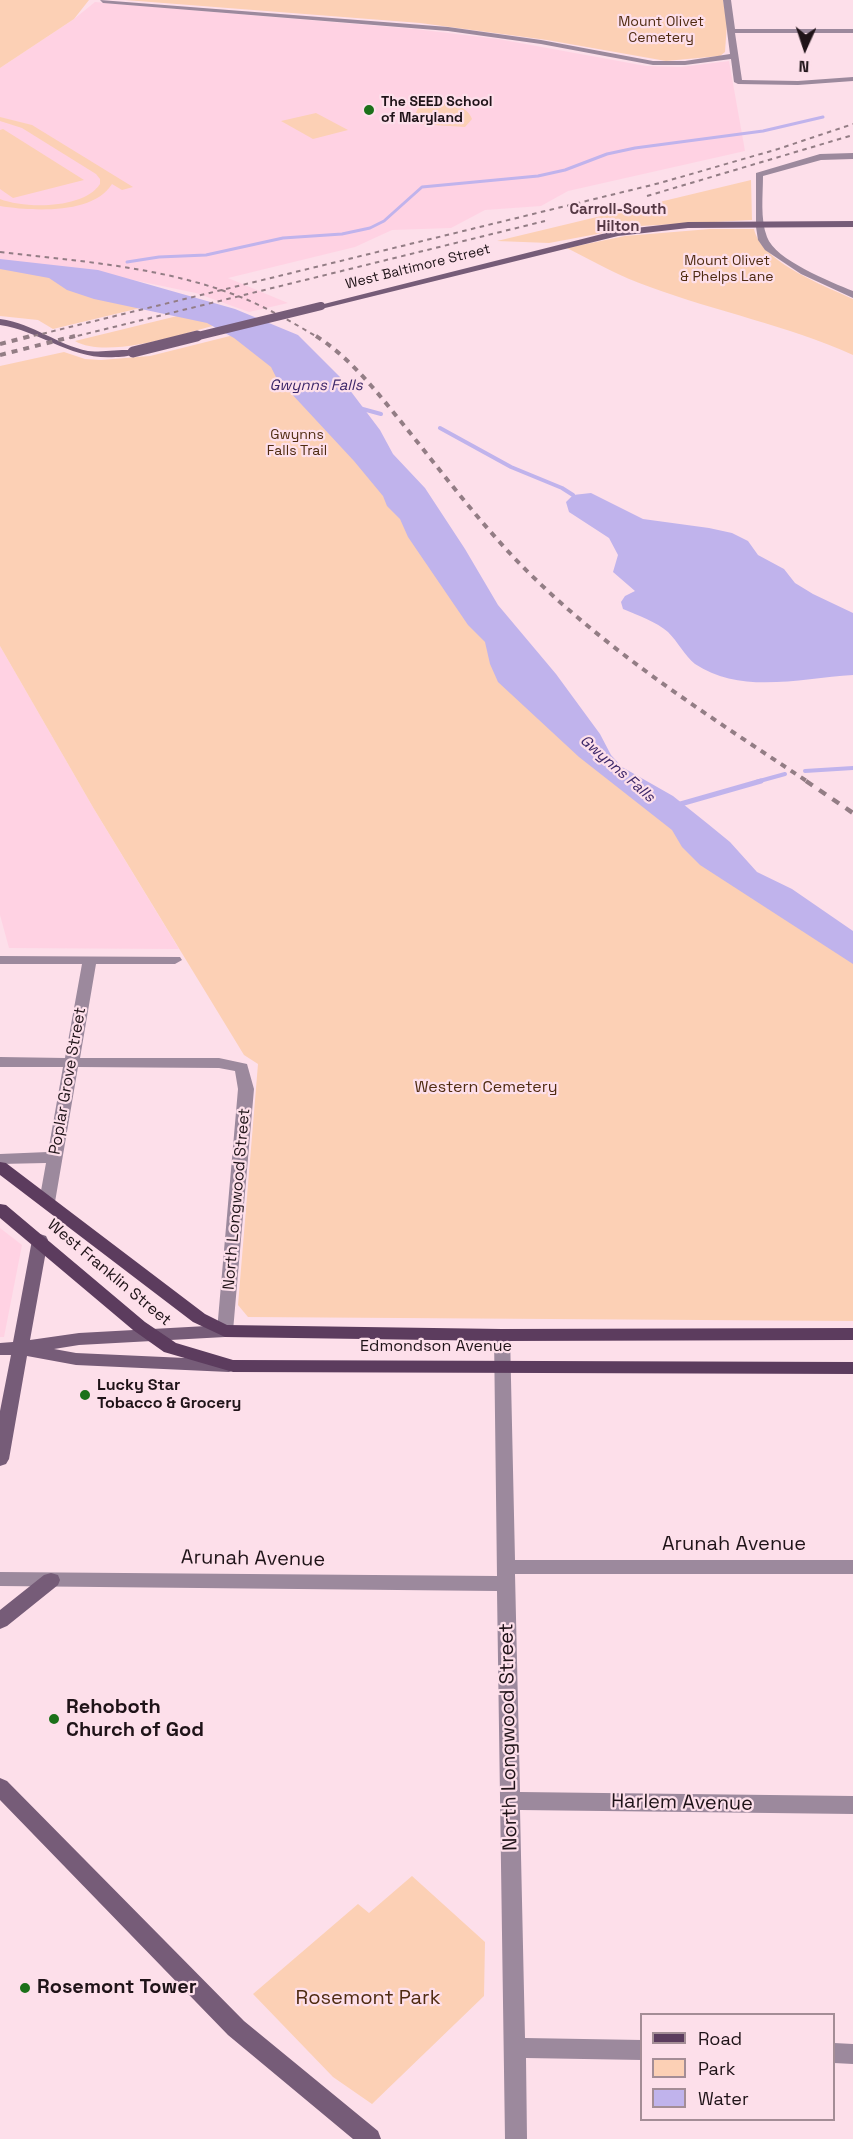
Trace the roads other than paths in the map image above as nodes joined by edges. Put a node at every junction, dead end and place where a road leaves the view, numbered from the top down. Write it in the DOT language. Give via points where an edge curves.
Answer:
graph roads {
  1 [pos="104,0"];
  2 [pos="727,0"];
  3 [pos="731,31"];
  4 [pos="853,31"];
  5 [pos="735,56"];
  6 [pos="853,79"];
  7 [pos="853,156"];
  8 [pos="761,224"];
  9 [pos="853,224"];
  10 [pos="853,295"];
  11 [pos="0,322"];
  12 [pos="0,960"];
  13 [pos="90,960"];
  14 [pos="175,960"];
  15 [pos="0,1062"];
  16 [pos="72,1062"];
  17 [pos="55,1157"];
  18 [pos="0,1159"];
  19 [pos="0,1167"];
  20 [pos="47,1202"];
  21 [pos="0,1209"];
  22 [pos="40,1240"];
  23 [pos="225,1331"];
  24 [pos="154,1335"];
  25 [pos="502,1335"];
  26 [pos="853,1335"];
  27 [pos="0,1348"];
  28 [pos="20,1348"];
  29 [pos="233,1366"];
  30 [pos="502,1367"];
  31 [pos="853,1368"];
  32 [pos="0,1460"];
  33 [pos="853,1567"];
  34 [pos="506,1575"];
  35 [pos="0,1579"];
  36 [pos="51,1580"];
  37 [pos="0,1621"];
  38 [pos="0,1787"];
  39 [pos="510,1801"];
  40 [pos="853,1805"];
  41 [pos="514,2048"];
  42 [pos="640,2050"];
  43 [pos="835,2053"];
  44 [pos="853,2054"];
  45 [pos="370,2139"];
  46 [pos="516,2139"];
  1 -- 5 [label="street" via="448,29 652,63"];
  2 -- 3 [label="street"];
  3 -- 4 [label="street"];
  3 -- 5 [label="street"];
  5 -- 6 [label="street" via="738,82"];
  7 -- 8 [label="street" via="820,157 759,175"];
  8 -- 9 [label="main road, West Baltimore Street"];
  8 -- 10 [label="street" via="762,240 773,252"];
  8 -- 11 [label="main road, West Baltimore Street, bridge" via="688,225 618,233 133,352 82,353 24,326"];
  12 -- 13 [label="street"];
  13 -- 14 [label="street"];
  13 -- 16 [label="street, Poplar Grove Street"];
  15 -- 16 [label="street"];
  16 -- 17 [label="street, Poplar Grove Street"];
  16 -- 23 [label="street, North Longwood Street" via="219,1063 242,1067 246,1089"];
  17 -- 18 [label="street"];
  17 -- 20 [label="street, Poplar Grove Street"];
  19 -- 20 [label="main road, West Franklin Street"];
  20 -- 23 [label="main road, West Franklin Street" via="199,1318"];
  21 -- 22 [label="main road, West Franklin Street"];
  22 -- 24 [label="main road, West Franklin Street"];
  22 -- 28 [label="main road"];
  23 -- 24 [label="main road, Edmondson Avenue"];
  23 -- 25 [label="main road, Edmondson Avenue"];
  24 -- 28 [label="main road, Edmondson Avenue" via="79,1338"];
  24 -- 29 [label="main road, West Franklin Street" via="170,1348"];
  25 -- 26 [label="main road, Edmondson Avenue"];
  25 -- 30 [label="street, North Longwood Street"];
  27 -- 28 [label="main road, Edmondson Avenue"];
  28 -- 29 [label="main road, Edmondson Avenue" via="75,1359"];
  28 -- 32 [label="main road"];
  29 -- 30 [label="main road, Edmondson Avenue"];
  30 -- 31 [label="main road, Edmondson Avenue"];
  30 -- 34 [label="street, North Longwood Street"];
  33 -- 34 [label="street, Arunah Avenue"];
  34 -- 36 [label="street, Arunah Avenue"];
  34 -- 39 [label="street, North Longwood Street"];
  35 -- 36 [label="street, Arunah Avenue"];
  36 -- 37 [label="main road"];
  38 -- 45 [label="main road" via="236,2028"];
  39 -- 40 [label="street, Harlem Avenue"];
  39 -- 41 [label="street, North Longwood Street"];
  41 -- 42 [label="street"];
  41 -- 46 [label="street, North Longwood Street"];
  43 -- 44 [label="street"];
}
